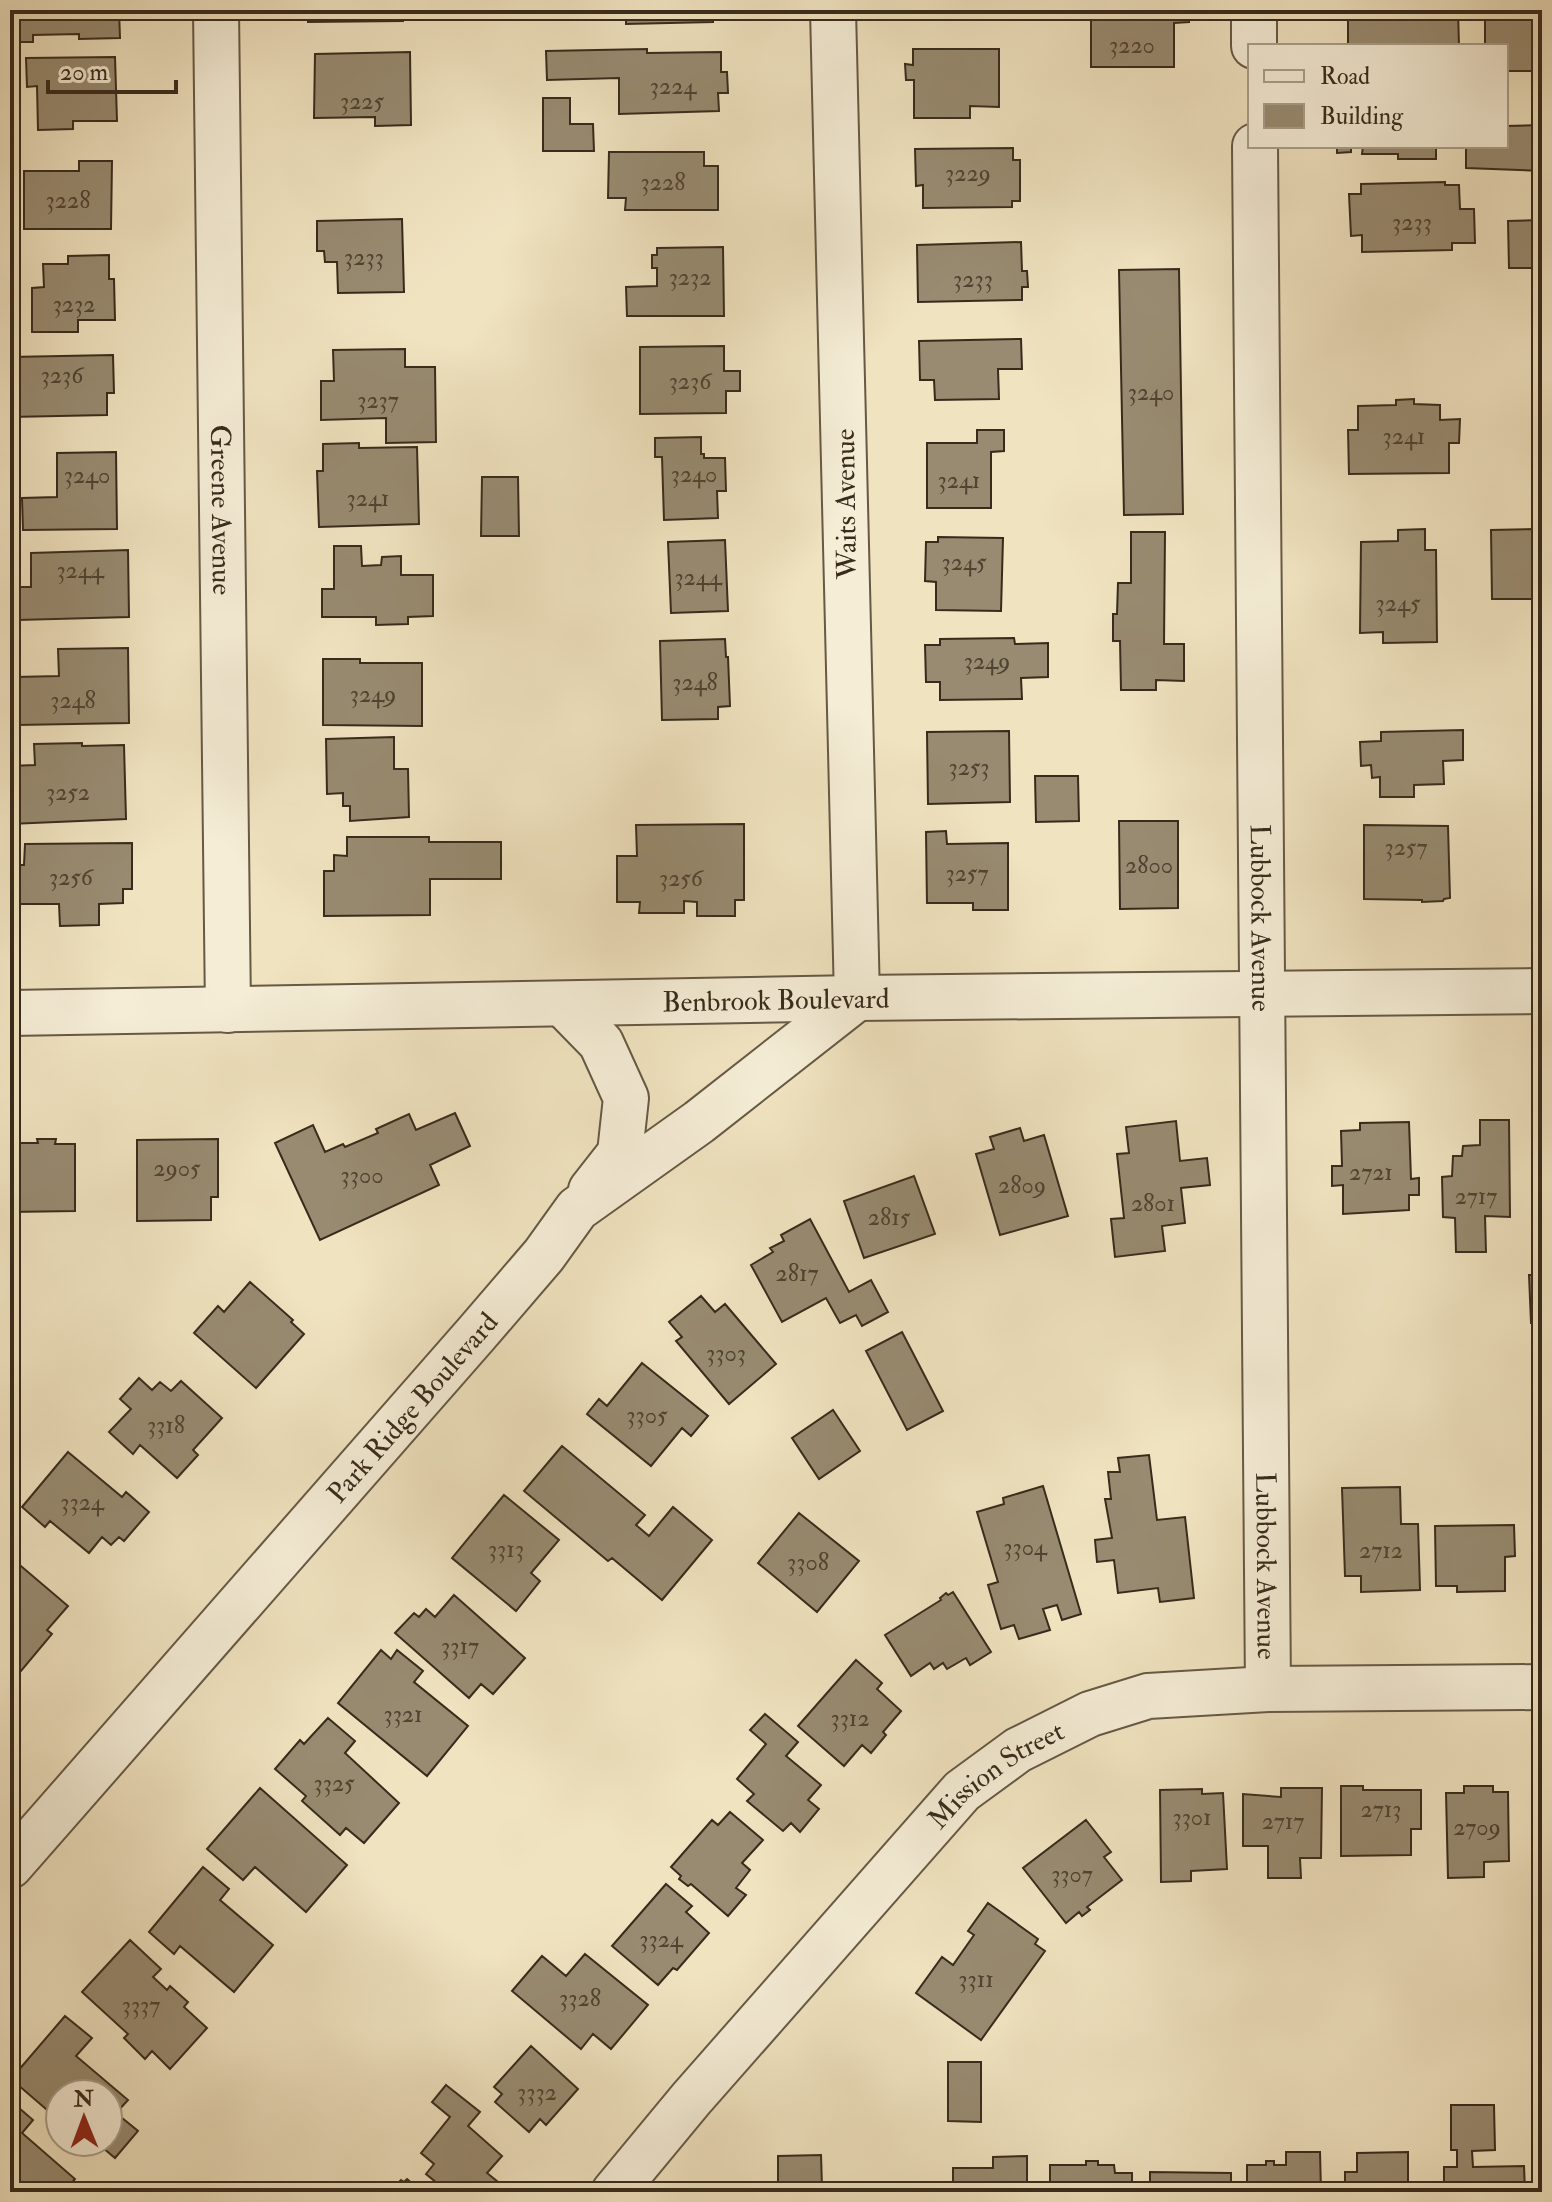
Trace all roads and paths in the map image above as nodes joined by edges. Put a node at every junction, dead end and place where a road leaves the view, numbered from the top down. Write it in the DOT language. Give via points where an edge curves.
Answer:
graph roads {
  1 [pos="216,10"];
  2 [pos="833,10"];
  3 [pos="1254,10"];
  4 [pos="1254,44"];
  5 [pos="1255,148"];
  6 [pos="1542,991"];
  7 [pos="1262,995"];
  8 [pos="857,998"];
  9 [pos="563,1004"];
  10 [pos="228,1010"];
  11 [pos="10,1013"];
  12 [pos="577,1209"];
  13 [pos="1542,1687"];
  14 [pos="1268,1689"];
  15 [pos="10,1866"];
  16 [pos="614,2192"];
  1 -- 10 [label="street, Greene Avenue"];
  2 -- 8 [label="street, Waits Avenue"];
  3 -- 4 [label="street"];
  5 -- 7 [label="street, Lubbock Avenue"];
  6 -- 7 [label="street, Benbrook Boulevard"];
  7 -- 8 [label="street, Benbrook Boulevard"];
  7 -- 14 [label="street, Lubbock Avenue"];
  8 -- 9 [label="street, Benbrook Boulevard"];
  8 -- 12 [label="street, Park Ridge Boulevard"];
  9 -- 10 [label="street, Benbrook Boulevard"];
  9 -- 12 [label="street" via="601,1043 626,1098 620,1153"];
  10 -- 11 [label="street, Benbrook Boulevard"];
  12 -- 15 [label="street, Park Ridge Boulevard" via="477,1333"];
  13 -- 14 [label="street, Mission Street"];
  14 -- 16 [label="street, Mission Street" via="1148,1696 1090,1714 1018,1750 962,1791"];
}
